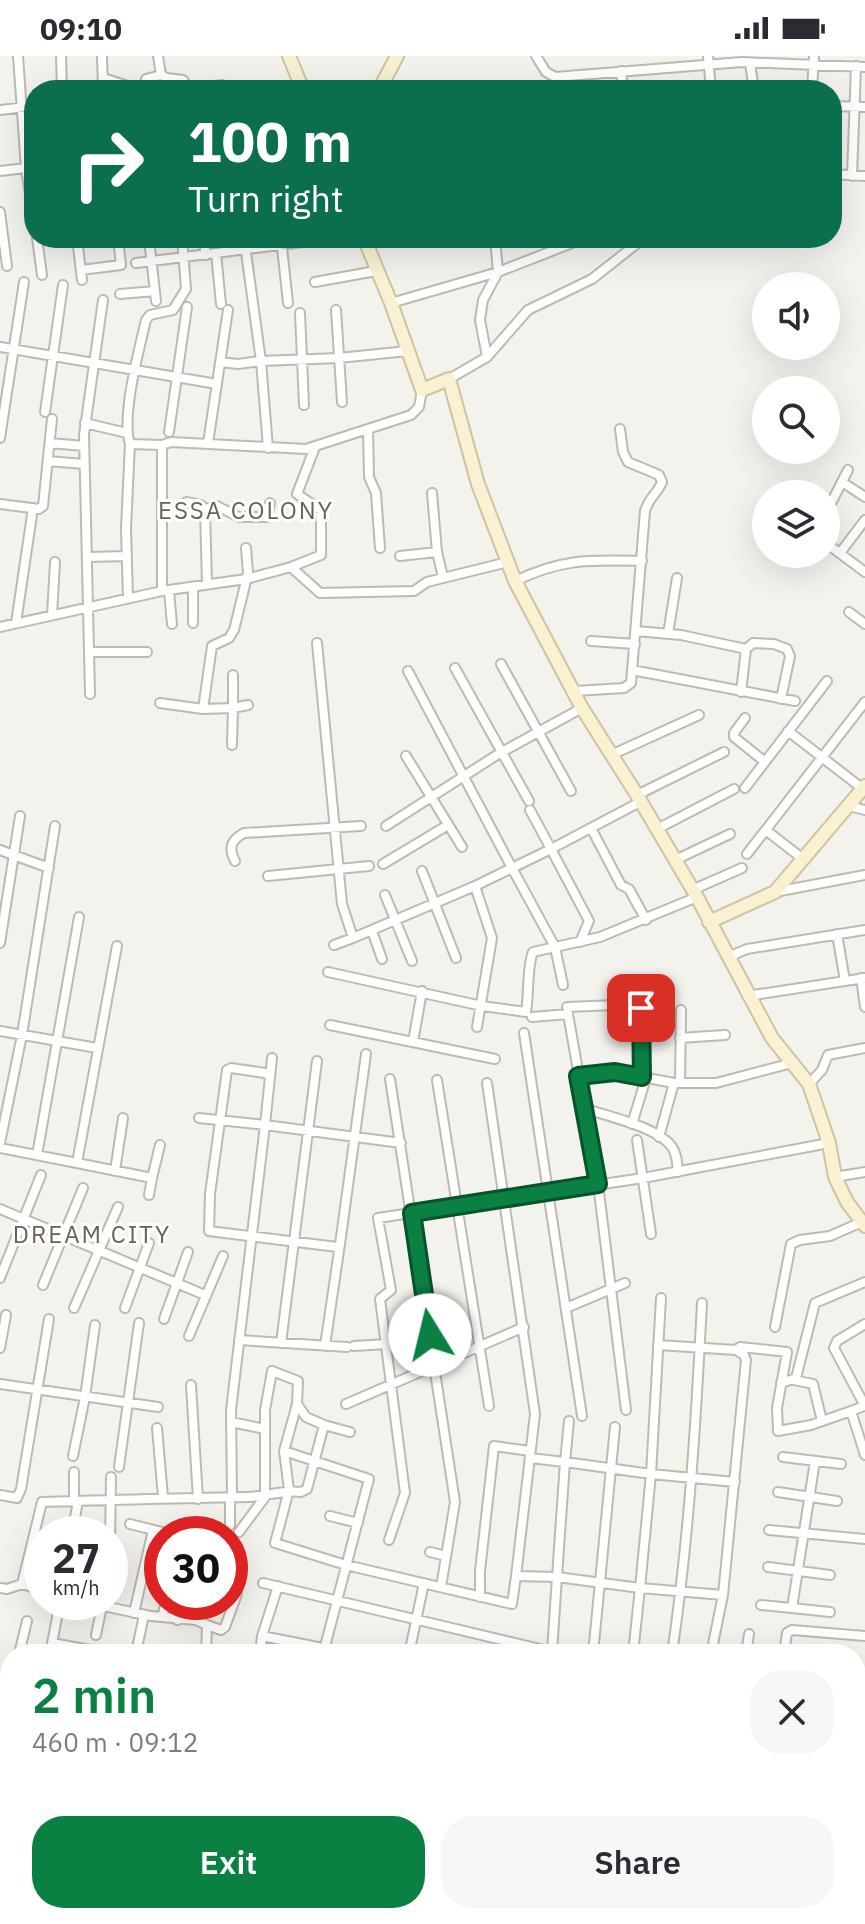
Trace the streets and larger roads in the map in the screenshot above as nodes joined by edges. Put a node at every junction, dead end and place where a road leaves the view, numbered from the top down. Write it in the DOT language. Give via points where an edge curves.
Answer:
graph roads {
  1 [pos="18,56"];
  2 [pos="61,56"];
  3 [pos="102,56"];
  4 [pos="158,56"];
  5 [pos="289,56"];
  6 [pos="397,56"];
  7 [pos="536,56"];
  8 [pos="708,60"];
  9 [pos="745,60"];
  10 [pos="814,60"];
  11 [pos="857,64"];
  12 [pos="621,71"];
  13 [pos="161,75"];
  14 [pos="103,78"];
  15 [pos="62,80"];
  16 [pos="108,80"];
  17 [pos="146,80"];
  18 [pos="183,80"];
  19 [pos="299,80"];
  20 [pos="384,80"];
  21 [pos="622,80"];
  22 [pos="710,80"];
  23 [pos="751,80"];
  24 [pos="813,80"];
  25 [pos="842,106"];
  26 [pos="21,107"];
  27 [pos="24,107"];
  28 [pos="854,107"];
  29 [pos="865,107"];
  30 [pos="0,110"];
  31 [pos="24,127"];
  32 [pos="24,169"];
  33 [pos="0,171"];
  34 [pos="842,175"];
  35 [pos="852,176"];
  36 [pos="865,176"];
  37 [pos="0,212"];
  38 [pos="38,248"];
  39 [pos="78,248"];
  40 [pos="119,248"];
  41 [pos="150,248"];
  42 [pos="183,248"];
  43 [pos="205,248"];
  44 [pos="250,248"];
  45 [pos="282,248"];
  46 [pos="368,248"];
  47 [pos="496,248"];
  48 [pos="549,248"];
  49 [pos="631,248"];
  50 [pos="246,249"];
  51 [pos="216,253"];
  52 [pos="206,255"];
  53 [pos="184,257"];
  54 [pos="151,261"];
  55 [pos="136,263"];
  56 [pos="7,266"];
  57 [pos="376,271"];
  58 [pos="498,272"];
  59 [pos="42,275"];
  60 [pos="24,282"];
  61 [pos="315,282"];
  62 [pos="63,285"];
  63 [pos="120,294"];
  64 [pos="103,300"];
  65 [pos="288,303"];
  66 [pos="391,303"];
  67 [pos="187,307"];
  68 [pos="173,310"];
  69 [pos="336,310"];
  70 [pos="300,313"];
  71 [pos="185,325"];
  72 [pos="0,347"];
  73 [pos="13,349"];
  74 [pos="407,351"];
  75 [pos="53,356"];
  76 [pos="487,357"];
  77 [pos="339,358"];
  78 [pos="303,360"];
  79 [pos="261,361"];
  80 [pos="220,362"];
  81 [pos="94,363"];
  82 [pos="135,370"];
  83 [pos="178,377"];
  84 [pos="449,379"];
  85 [pos="217,384"];
  86 [pos="422,390"];
  87 [pos="342,402"];
  88 [pos="304,405"];
  89 [pos="85,423"];
  90 [pos="368,429"];
  91 [pos="620,429"];
  92 [pos="169,432"];
  93 [pos="127,433"];
  94 [pos="0,438"];
  95 [pos="50,443"];
  96 [pos="208,443"];
  97 [pos="130,444"];
  98 [pos="162,445"];
  99 [pos="84,446"];
  100 [pos="315,447"];
  101 [pos="268,448"];
  102 [pos="48,461"];
  103 [pos="84,464"];
  104 [pos="848,470"];
  105 [pos="842,482"];
  106 [pos="840,486"];
  107 [pos="432,493"];
  108 [pos="865,497"];
  109 [pos="270,503"];
  110 [pos="0,504"];
  111 [pos="33,508"];
  112 [pos="205,509"];
  113 [pos="162,516"];
  114 [pos="865,520"];
  115 [pos="246,548"];
  116 [pos="380,548"];
  117 [pos="437,552"];
  118 [pos="840,553"];
  119 [pos="127,556"];
  120 [pos="400,556"];
  121 [pos="87,557"];
  122 [pos="642,561"];
  123 [pos="55,562"];
  124 [pos="508,562"];
  125 [pos="291,567"];
  126 [pos="865,572"];
  127 [pos="443,577"];
  128 [pos="677,578"];
  129 [pos="246,579"];
  130 [pos="515,581"];
  131 [pos="207,584"];
  132 [pos="193,587"];
  133 [pos="165,591"];
  134 [pos="128,599"];
  135 [pos="89,607"];
  136 [pos="849,612"];
  137 [pos="52,615"];
  138 [pos="16,623"];
  139 [pos="193,623"];
  140 [pos="172,624"];
  141 [pos="865,624"];
  142 [pos="0,627"];
  143 [pos="636,631"];
  144 [pos="668,634"];
  145 [pos="591,641"];
  146 [pos="317,643"];
  147 [pos="635,644"];
  148 [pos="746,649"];
  149 [pos="89,652"];
  150 [pos="147,652"];
  151 [pos="501,664"];
  152 [pos="455,668"];
  153 [pos="632,670"];
  154 [pos="408,671"];
  155 [pos="233,675"];
  156 [pos="827,681"];
  157 [pos="575,691"];
  158 [pos="741,692"];
  159 [pos="90,694"];
  160 [pos="781,699"];
  161 [pos="795,701"];
  162 [pos="865,702"];
  163 [pos="160,703"];
  164 [pos="248,705"];
  165 [pos="233,708"];
  166 [pos="582,708"];
  167 [pos="203,709"];
  168 [pos="699,715"];
  169 [pos="745,718"];
  170 [pos="788,731"];
  171 [pos="538,732"];
  172 [pos="232,745"];
  173 [pos="724,752"];
  174 [pos="500,753"];
  175 [pos="611,755"];
  176 [pos="406,756"];
  177 [pos="821,757"];
  178 [pos="765,762"];
  179 [pos="464,777"];
  180 [pos="745,788"];
  181 [pos="864,788"];
  182 [pos="734,789"];
  183 [pos="571,791"];
  184 [pos="431,798"];
  185 [pos="639,798"];
  186 [pos="849,806"];
  187 [pos="865,810"];
  188 [pos="20,816"];
  189 [pos="448,825"];
  190 [pos="55,826"];
  191 [pos="361,826"];
  192 [pos="386,826"];
  193 [pos="335,828"];
  194 [pos="591,828"];
  195 [pos="657,829"];
  196 [pos="767,831"];
  197 [pos="730,834"];
  198 [pos="462,847"];
  199 [pos="551,849"];
  200 [pos="0,850"];
  201 [pos="13,854"];
  202 [pos="747,854"];
  203 [pos="803,859"];
  204 [pos="675,860"];
  205 [pos="235,861"];
  206 [pos="383,864"];
  207 [pos="369,866"];
  208 [pos="49,868"];
  209 [pos="338,868"];
  210 [pos="512,868"];
  211 [pos="742,868"];
  212 [pos="422,871"];
  213 [pos="865,875"];
  214 [pos="268,876"];
  215 [pos="475,886"];
  216 [pos="4,890"];
  217 [pos="775,892"];
  218 [pos="695,893"];
  219 [pos="385,895"];
  220 [pos="435,903"];
  221 [pos="79,917"];
  222 [pos="646,920"];
  223 [pos="395,921"];
  224 [pos="709,922"];
  225 [pos="865,930"];
  226 [pos="372,931"];
  227 [pos="837,934"];
  228 [pos="353,938"];
  229 [pos="580,942"];
  230 [pos="0,943"];
  231 [pos="334,945"];
  232 [pos="117,946"];
  233 [pos="555,947"];
  234 [pos="728,957"];
  235 [pos="456,958"];
  236 [pos="382,959"];
  237 [pos="412,961"];
  238 [pos="328,972"];
  239 [pos="863,978"];
  240 [pos="845,981"];
  241 [pos="563,985"];
  242 [pos="422,991"];
  243 [pos="565,996"];
  244 [pos="747,996"];
  245 [pos="482,1006"];
  246 [pos="865,1007"];
  247 [pos="681,1010"];
  248 [pos="567,1011"];
  249 [pos="532,1017"];
  250 [pos="330,1025"];
  251 [pos="477,1027"];
  252 [pos="0,1031"];
  253 [pos="524,1033"];
  254 [pos="22,1035"];
  255 [pos="725,1035"];
  256 [pos="680,1038"];
  257 [pos="57,1042"];
  258 [pos="413,1042"];
  259 [pos="97,1048"];
  260 [pos="865,1048"];
  261 [pos="366,1054"];
  262 [pos="272,1058"];
  263 [pos="495,1059"];
  264 [pos="317,1061"];
  265 [pos="792,1063"];
  266 [pos="578,1076"];
  267 [pos="270,1077"];
  268 [pos="644,1077"];
  269 [pos="390,1079"];
  270 [pos="437,1080"];
  271 [pos="487,1083"];
  272 [pos="677,1083"];
  273 [pos="809,1084"];
  274 [pos="583,1108"];
  275 [pos="123,1118"];
  276 [pos="199,1118"];
  277 [pos="221,1120"];
  278 [pos="632,1124"];
  279 [pos="265,1125"];
  280 [pos="307,1131"];
  281 [pos="355,1137"];
  282 [pos="659,1137"];
  283 [pos="637,1140"];
  284 [pos="401,1143"];
  285 [pos="829,1143"];
  286 [pos="160,1145"];
  287 [pos="0,1146"];
  288 [pos="37,1155"];
  289 [pos="77,1163"];
  290 [pos="115,1171"];
  291 [pos="678,1172"];
  292 [pos="865,1172"];
  293 [pos="41,1175"];
  294 [pos="835,1177"];
  295 [pos="152,1178"];
  296 [pos="643,1178"];
  297 [pos="598,1184"];
  298 [pos="83,1188"];
  299 [pos="548,1192"];
  300 [pos="149,1195"];
  301 [pos="504,1199"];
  302 [pos="457,1206"];
  303 [pos="118,1207"];
  304 [pos="0,1209"];
  305 [pos="412,1213"];
  306 [pos="24,1220"];
  307 [pos="864,1223"];
  308 [pos="651,1234"];
  309 [pos="63,1236"];
  310 [pos="251,1238"];
  311 [pos="149,1243"];
  312 [pos="295,1243"];
  313 [pos="340,1244"];
  314 [pos="99,1251"];
  315 [pos="188,1252"];
  316 [pos="223,1256"];
  317 [pos="138,1268"];
  318 [pos="0,1278"];
  319 [pos="865,1282"];
  320 [pos="625,1283"];
  321 [pos="177,1284"];
  322 [pos="43,1285"];
  323 [pos="611,1289"];
  324 [pos="205,1295"];
  325 [pos="661,1298"];
  326 [pos="702,1303"];
  327 [pos="74,1308"];
  328 [pos="125,1308"];
  329 [pos="566,1308"];
  330 [pos="6,1315"];
  331 [pos="49,1319"];
  332 [pos="164,1319"];
  333 [pos="139,1323"];
  334 [pos="865,1324"];
  335 [pos="95,1325"];
  336 [pos="524,1327"];
  337 [pos="775,1327"];
  338 [pos="189,1336"];
  339 [pos="239,1340"];
  340 [pos="281,1343"];
  341 [pos="386,1344"];
  342 [pos="658,1345"];
  343 [pos="325,1346"];
  344 [pos="480,1346"];
  345 [pos="0,1348"];
  346 [pos="700,1349"];
  347 [pos="736,1350"];
  348 [pos="435,1366"];
  349 [pos="794,1380"];
  350 [pos="781,1383"];
  351 [pos="0,1384"];
  352 [pos="191,1385"];
  353 [pos="391,1385"];
  354 [pos="38,1390"];
  355 [pos="85,1397"];
  356 [pos="127,1403"];
  357 [pos="297,1404"];
  358 [pos="346,1404"];
  359 [pos="489,1406"];
  360 [pos="864,1406"];
  361 [pos="158,1407"];
  362 [pos="626,1410"];
  363 [pos="851,1411"];
  364 [pos="582,1416"];
  365 [pos="569,1421"];
  366 [pos="822,1421"];
  367 [pos="231,1422"];
  368 [pos="324,1425"];
  369 [pos="615,1427"];
  370 [pos="157,1428"];
  371 [pos="265,1429"];
  372 [pos="350,1432"];
  373 [pos="284,1451"];
  374 [pos="530,1455"];
  375 [pos="865,1455"];
  376 [pos="73,1456"];
  377 [pos="783,1457"];
  378 [pos="316,1460"];
  379 [pos="815,1461"];
  380 [pos="565,1462"];
  381 [pos="841,1464"];
  382 [pos="119,1467"];
  383 [pos="611,1468"];
  384 [pos="74,1472"];
  385 [pos="651,1474"];
  386 [pos="111,1477"];
  387 [pos="691,1478"];
  388 [pos="735,1482"];
  389 [pos="289,1490"];
  390 [pos="778,1492"];
  391 [pos="0,1495"];
  392 [pos="163,1497"];
  393 [pos="265,1497"];
  394 [pos="810,1497"];
  395 [pos="231,1498"];
  396 [pos="111,1499"];
  397 [pos="198,1499"];
  398 [pos="76,1501"];
  399 [pos="837,1501"];
  400 [pos="74,1516"];
  401 [pos="111,1516"];
  402 [pos="230,1516"];
  403 [pos="330,1516"];
  404 [pos="248,1520"];
  405 [pos="358,1523"];
  406 [pos="130,1524"];
  407 [pos="144,1528"];
  408 [pos="769,1530"];
  409 [pos="804,1535"];
  410 [pos="389,1540"];
  411 [pos="863,1540"];
  412 [pos="865,1551"];
  413 [pos="430,1552"];
  414 [pos="446,1556"];
  415 [pos="346,1565"];
  416 [pos="768,1567"];
  417 [pos="144,1569"];
  418 [pos="798,1571"];
  419 [pos="830,1575"];
  420 [pos="516,1576"];
  421 [pos="557,1577"];
  422 [pos="599,1582"];
  423 [pos="263,1583"];
  424 [pos="424,1583"];
  425 [pos="22,1584"];
  426 [pos="278,1586"];
  427 [pos="441,1587"];
  428 [pos="640,1588"];
  429 [pos="0,1589"];
  430 [pos="681,1592"];
  431 [pos="723,1595"];
  432 [pos="480,1597"];
  433 [pos="337,1600"];
  434 [pos="761,1605"];
  435 [pos="792,1608"];
  436 [pos="128,1611"];
  437 [pos="830,1612"];
  438 [pos="134,1613"];
  439 [pos="144,1615"];
  440 [pos="416,1619"];
  441 [pos="56,1620"];
  442 [pos="98,1620"];
  443 [pos="196,1620"];
  444 [pos="228,1620"];
  445 [pos="27,1621"];
  446 [pos="207,1625"];
  447 [pos="749,1634"];
  448 [pos="96,1635"];
  449 [pos="262,1636"];
  450 [pos="865,1636"];
  451 [pos="52,1643"];
  452 [pos="21,1644"];
  453 [pos="57,1644"];
  454 [pos="139,1644"];
  455 [pos="206,1644"];
  456 [pos="261,1644"];
  457 [pos="295,1644"];
  458 [pos="325,1644"];
  459 [pos="411,1644"];
  460 [pos="520,1644"];
  461 [pos="557,1644"];
  462 [pos="594,1644"];
  463 [pos="634,1644"];
  464 [pos="673,1644"];
  465 [pos="713,1644"];
  466 [pos="748,1644"];
  467 [pos="785,1644"];
  1 -- 26 [label="street"];
  2 -- 15 [label="street"];
  3 -- 14 [label="street"];
  4 -- 13 [label="street"];
  5 -- 19 [label="street"];
  6 -- 20 [label="street"];
  7 -- 12 [label="street" via="555,77"];
  8 -- 9 [label="street"];
  8 -- 12 [label="street"];
  8 -- 22 [label="street"];
  9 -- 10 [label="street"];
  9 -- 23 [label="street"];
  10 -- 11 [label="street"];
  10 -- 24 [label="street"];
  11 -- 28 [label="street"];
  12 -- 21 [label="street"];
  13 -- 17 [label="street"];
  13 -- 18 [label="street"];
  14 -- 16 [label="street"];
  25 -- 28 [label="street"];
  26 -- 27 [label="street"];
  26 -- 30 [label="street"];
  26 -- 31 [label="street"];
  28 -- 29 [label="street"];
  28 -- 35 [label="street"];
  32 -- 33 [label="street"];
  34 -- 35 [label="street"];
  35 -- 36 [label="street"];
  37 -- 56 [label="street"];
  38 -- 59 [label="street"];
  39 -- 40 [label="street" via="81,275 121,265"];
  41 -- 54 [label="street"];
  42 -- 53 [label="street"];
  43 -- 52 [label="street"];
  44 -- 50 [label="street"];
  45 -- 65 [label="street"];
  46 -- 57 [label="street"];
  47 -- 58 [label="street"];
  48 -- 58 [label="street"];
  49 -- 76 [label="street" via="592,279 528,310"];
  50 -- 51 [label="street"];
  50 -- 79 [label="street"];
  51 -- 52 [label="street"];
  51 -- 80 [label="street" via="225,307"];
  52 -- 53 [label="street"];
  53 -- 54 [label="street"];
  53 -- 68 [label="street" via="186,289"];
  54 -- 55 [label="street"];
  54 -- 63 [label="street" via="155,296"];
  57 -- 61 [label="street"];
  57 -- 66 [label="street"];
  58 -- 66 [label="street"];
  58 -- 76 [label="street" via="483,300 480,320"];
  60 -- 73 [label="street"];
  62 -- 75 [label="street"];
  64 -- 81 [label="street"];
  66 -- 74 [label="street"];
  67 -- 71 [label="street"];
  68 -- 71 [label="street"];
  68 -- 82 [label="street" via="146,320"];
  69 -- 77 [label="street"];
  70 -- 78 [label="street"];
  71 -- 83 [label="street"];
  72 -- 73 [label="street"];
  73 -- 75 [label="street"];
  73 -- 94 [label="street"];
  74 -- 77 [label="street"];
  74 -- 86 [label="street"];
  75 -- 81 [label="street"];
  75 -- 95 [label="street"];
  76 -- 84 [label="street"];
  77 -- 78 [label="street"];
  77 -- 87 [label="street"];
  78 -- 79 [label="street"];
  78 -- 88 [label="street"];
  79 -- 80 [label="street"];
  79 -- 101 [label="street"];
  80 -- 85 [label="street"];
  81 -- 82 [label="street"];
  81 -- 89 [label="street"];
  82 -- 83 [label="street"];
  82 -- 93 [label="street"];
  83 -- 85 [label="street"];
  83 -- 92 [label="street"];
  84 -- 86 [label="street"];
  84 -- 124 [label="street" via="478,484"];
  85 -- 96 [label="street"];
  86 -- 90 [label="street" via="416,412"];
  89 -- 93 [label="street"];
  89 -- 99 [label="street"];
  90 -- 100 [label="street"];
  90 -- 116 [label="street"];
  91 -- 122 [label="street" via="628,462 659,475 662,482 645,511"];
  93 -- 97 [label="street"];
  95 -- 99 [label="street"];
  95 -- 102 [label="street"];
  96 -- 98 [label="street"];
  96 -- 101 [label="street"];
  97 -- 98 [label="street"];
  97 -- 119 [label="street"];
  98 -- 113 [label="street"];
  99 -- 103 [label="street"];
  100 -- 101 [label="street"];
  100 -- 125 [label="street" via="297,494 321,510 321,555"];
  102 -- 103 [label="street"];
  102 -- 111 [label="street" via="43,506"];
  103 -- 121 [label="street"];
  104 -- 105 [label="street"];
  105 -- 106 [label="street"];
  105 -- 108 [label="street"];
  107 -- 117 [label="street"];
  109 -- 112 [label="street" via="266,517 239,517 217,506"];
  110 -- 111 [label="street"];
  111 -- 138 [label="street"];
  112 -- 113 [label="street" via="187,502"];
  112 -- 131 [label="street"];
  113 -- 133 [label="street"];
  114 -- 118 [label="street"];
  115 -- 129 [label="street"];
  117 -- 120 [label="street"];
  117 -- 127 [label="street"];
  118 -- 126 [label="street"];
  119 -- 121 [label="street"];
  119 -- 134 [label="street"];
  121 -- 135 [label="street"];
  122 -- 130 [label="street" via="569,561"];
  122 -- 143 [label="street"];
  123 -- 137 [label="street"];
  124 -- 127 [label="street"];
  124 -- 130 [label="street"];
  125 -- 127 [label="street" via="320,593 414,591"];
  125 -- 129 [label="street"];
  128 -- 144 [label="street"];
  129 -- 131 [label="street"];
  129 -- 167 [label="street" via="232,635 211,649"];
  130 -- 157 [label="street"];
  131 -- 132 [label="street"];
  132 -- 133 [label="street"];
  132 -- 139 [label="street"];
  133 -- 134 [label="street"];
  133 -- 140 [label="street"];
  134 -- 135 [label="street"];
  135 -- 137 [label="street"];
  135 -- 149 [label="street"];
  136 -- 141 [label="street"];
  137 -- 138 [label="street"];
  138 -- 142 [label="street"];
  143 -- 144 [label="street"];
  143 -- 147 [label="street"];
  144 -- 148 [label="street"];
  145 -- 147 [label="street"];
  146 -- 193 [label="street"];
  147 -- 153 [label="street"];
  148 -- 158 [label="street"];
  148 -- 160 [label="street" via="758,642 787,649"];
  149 -- 150 [label="street"];
  149 -- 159 [label="street"];
  151 -- 171 [label="street"];
  152 -- 174 [label="street"];
  153 -- 157 [label="street" via="628,686"];
  153 -- 158 [label="street"];
  154 -- 179 [label="street"];
  155 -- 165 [label="street"];
  156 -- 170 [label="street"];
  157 -- 166 [label="street"];
  158 -- 160 [label="street"];
  160 -- 161 [label="street"];
  162 -- 177 [label="street"];
  163 -- 167 [label="street"];
  164 -- 165 [label="street"];
  165 -- 167 [label="street"];
  165 -- 172 [label="street"];
  166 -- 171 [label="street"];
  166 -- 175 [label="street"];
  168 -- 175 [label="street"];
  169 -- 178 [label="street" via="734,737"];
  170 -- 177 [label="street"];
  170 -- 178 [label="street"];
  171 -- 174 [label="street"];
  171 -- 183 [label="street"];
  173 -- 185 [label="street"];
  174 -- 179 [label="street"];
  174 -- 199 [label="street"];
  175 -- 185 [label="street"];
  176 -- 184 [label="street"];
  177 -- 181 [label="street"];
  177 -- 196 [label="street"];
  178 -- 180 [label="street"];
  179 -- 184 [label="street"];
  179 -- 210 [label="street"];
  181 -- 186 [label="street"];
  182 -- 195 [label="street"];
  184 -- 189 [label="street"];
  184 -- 192 [label="street"];
  185 -- 194 [label="street"];
  185 -- 195 [label="street"];
  186 -- 187 [label="street"];
  186 -- 203 [label="street"];
  188 -- 201 [label="street"];
  189 -- 198 [label="street"];
  189 -- 206 [label="street"];
  190 -- 208 [label="street"];
  191 -- 193 [label="street"];
  193 -- 205 [label="street" via="244,833 232,844"];
  193 -- 209 [label="street"];
  194 -- 199 [label="street"];
  194 -- 222 [label="street"];
  195 -- 204 [label="street"];
  196 -- 202 [label="street"];
  196 -- 203 [label="street"];
  197 -- 204 [label="street"];
  199 -- 210 [label="street"];
  199 -- 229 [label="street" via="588,919"];
  200 -- 201 [label="street"];
  201 -- 208 [label="street"];
  201 -- 216 [label="street"];
  203 -- 217 [label="street"];
  204 -- 218 [label="street"];
  207 -- 209 [label="street"];
  208 -- 254 [label="street"];
  209 -- 214 [label="street"];
  209 -- 228 [label="street"];
  210 -- 215 [label="street"];
  210 -- 233 [label="street"];
  211 -- 218 [label="street"];
  212 -- 220 [label="street"];
  213 -- 217 [label="street"];
  215 -- 220 [label="street"];
  215 -- 245 [label="street" via="492,938"];
  216 -- 230 [label="street"];
  217 -- 224 [label="street"];
  218 -- 222 [label="street"];
  218 -- 224 [label="street"];
  219 -- 223 [label="street"];
  220 -- 223 [label="street"];
  220 -- 235 [label="street"];
  221 -- 257 [label="street"];
  222 -- 229 [label="street"];
  223 -- 226 [label="street"];
  223 -- 237 [label="street"];
  224 -- 234 [label="street"];
  225 -- 227 [label="street"];
  226 -- 228 [label="street"];
  226 -- 236 [label="street"];
  227 -- 234 [label="street"];
  227 -- 240 [label="street"];
  228 -- 231 [label="street"];
  229 -- 233 [label="street"];
  232 -- 259 [label="street"];
  233 -- 241 [label="street"];
  233 -- 245 [label="street" via="530,957 526,1012"];
  234 -- 244 [label="street"];
  238 -- 242 [label="street"];
  239 -- 240 [label="street"];
  239 -- 246 [label="street"];
  240 -- 244 [label="street"];
  242 -- 245 [label="street"];
  242 -- 258 [label="street"];
  243 -- 248 [label="street"];
  244 -- 265 [label="street"];
  245 -- 251 [label="street"];
  247 -- 256 [label="street"];
  248 -- 249 [label="street"];
  248 -- 266 [label="street"];
  248 -- 268 [label="street" via="640,1004"];
  250 -- 258 [label="street"];
  252 -- 254 [label="street"];
  253 -- 299 [label="street"];
  254 -- 257 [label="street"];
  254 -- 287 [label="street"];
  255 -- 256 [label="street"];
  256 -- 272 [label="street"];
  257 -- 259 [label="street"];
  257 -- 288 [label="street"];
  258 -- 263 [label="street"];
  259 -- 289 [label="street"];
  260 -- 273 [label="street" via="828,1055"];
  261 -- 281 [label="street"];
  262 -- 267 [label="street"];
  264 -- 280 [label="street"];
  265 -- 272 [label="street" via="716,1083"];
  265 -- 273 [label="street"];
  266 -- 268 [label="street" via="615,1072"];
  266 -- 274 [label="street"];
  267 -- 277 [label="street" via="229,1068"];
  267 -- 279 [label="street"];
  268 -- 272 [label="street"];
  268 -- 278 [label="street"];
  269 -- 284 [label="street"];
  270 -- 302 [label="street"];
  271 -- 301 [label="street"];
  272 -- 282 [label="street"];
  273 -- 285 [label="street"];
  274 -- 278 [label="street"];
  274 -- 297 [label="street"];
  275 -- 290 [label="street"];
  276 -- 277 [label="street"];
  277 -- 279 [label="street"];
  277 -- 310 [label="street" via="208,1228"];
  278 -- 282 [label="street"];
  279 -- 280 [label="street"];
  279 -- 310 [label="street"];
  280 -- 281 [label="street"];
  280 -- 312 [label="street"];
  281 -- 284 [label="street"];
  281 -- 313 [label="street"];
  282 -- 291 [label="street" via="674,1149"];
  283 -- 296 [label="street"];
  284 -- 305 [label="street"];
  285 -- 291 [label="street"];
  285 -- 294 [label="street"];
  286 -- 295 [label="street"];
  287 -- 288 [label="street"];
  288 -- 289 [label="street"];
  289 -- 290 [label="street"];
  290 -- 295 [label="street"];
  291 -- 296 [label="street"];
  292 -- 294 [label="street"];
  293 -- 306 [label="street"];
  294 -- 307 [label="street"];
  295 -- 300 [label="street"];
  296 -- 297 [label="street"];
  296 -- 308 [label="street"];
  297 -- 299 [label="street"];
  297 -- 323 [label="street"];
  298 -- 309 [label="street"];
  299 -- 301 [label="street"];
  299 -- 329 [label="street"];
  301 -- 302 [label="street"];
  301 -- 336 [label="street"];
  302 -- 305 [label="street"];
  302 -- 344 [label="street"];
  303 -- 314 [label="street"];
  304 -- 306 [label="street"];
  305 -- 341 [label="street" via="378,1218 391,1290 380,1299"];
  305 -- 348 [label="street"];
  306 -- 309 [label="street"];
  306 -- 318 [label="street"];
  307 -- 337 [label="street" via="791,1244"];
  309 -- 314 [label="street"];
  309 -- 322 [label="street"];
  310 -- 312 [label="street"];
  310 -- 339 [label="street"];
  311 -- 317 [label="street"];
  312 -- 313 [label="street"];
  312 -- 340 [label="street"];
  313 -- 343 [label="street"];
  314 -- 317 [label="street"];
  314 -- 327 [label="street"];
  315 -- 321 [label="street"];
  316 -- 324 [label="street"];
  317 -- 321 [label="street"];
  317 -- 328 [label="street"];
  319 -- 349 [label="street" via="815,1303"];
  320 -- 323 [label="street"];
  321 -- 324 [label="street"];
  321 -- 332 [label="street"];
  323 -- 329 [label="street"];
  323 -- 362 [label="street"];
  324 -- 338 [label="street"];
  325 -- 342 [label="street"];
  326 -- 346 [label="street"];
  329 -- 364 [label="street"];
  330 -- 345 [label="street"];
  331 -- 354 [label="street"];
  333 -- 356 [label="street"];
  334 -- 360 [label="street" via="834,1348"];
  335 -- 355 [label="street"];
  336 -- 344 [label="street"];
  336 -- 374 [label="street" via="535,1414"];
  339 -- 340 [label="street"];
  339 -- 367 [label="street"];
  340 -- 343 [label="street"];
  341 -- 343 [label="street"];
  341 -- 353 [label="street"];
  342 -- 346 [label="street"];
  342 -- 385 [label="street"];
  344 -- 348 [label="street"];
  344 -- 359 [label="street"];
  346 -- 347 [label="street"];
  346 -- 387 [label="street"];
  347 -- 350 [label="street" via="787,1352"];
  347 -- 388 [label="street" via="746,1360"];
  348 -- 353 [label="street"];
  348 -- 414 [label="street" via="455,1502"];
  349 -- 350 [label="street"];
  349 -- 366 [label="street" via="813,1384"];
  350 -- 366 [label="street" via="778,1431"];
  351 -- 354 [label="street"];
  352 -- 397 [label="street"];
  353 -- 358 [label="street"];
  353 -- 410 [label="street" via="405,1493"];
  354 -- 355 [label="street"];
  354 -- 391 [label="street" via="19,1495"];
  355 -- 356 [label="street"];
  355 -- 376 [label="street"];
  356 -- 361 [label="street"];
  356 -- 382 [label="street"];
  357 -- 368 [label="street" via="306,1417"];
  357 -- 371 [label="street" via="298,1381 272,1371"];
  357 -- 373 [label="street"];
  360 -- 363 [label="street"];
  363 -- 366 [label="street"];
  363 -- 375 [label="street"];
  365 -- 380 [label="street"];
  367 -- 371 [label="street"];
  367 -- 395 [label="street"];
  368 -- 372 [label="street"];
  368 -- 378 [label="street"];
  369 -- 383 [label="street"];
  370 -- 392 [label="street"];
  371 -- 393 [label="street"];
  373 -- 378 [label="street"];
  373 -- 389 [label="street"];
  374 -- 380 [label="street"];
  374 -- 420 [label="street"];
  374 -- 432 [label="street" via="494,1446"];
  377 -- 379 [label="street"];
  378 -- 389 [label="street" via="307,1489"];
  378 -- 405 [label="street" via="369,1479"];
  379 -- 381 [label="street"];
  379 -- 394 [label="street"];
  380 -- 383 [label="street"];
  380 -- 421 [label="street"];
  383 -- 385 [label="street"];
  383 -- 422 [label="street"];
  384 -- 398 [label="street"];
  385 -- 387 [label="street"];
  385 -- 428 [label="street"];
  386 -- 396 [label="street"];
  387 -- 388 [label="street"];
  387 -- 430 [label="street"];
  388 -- 431 [label="street"];
  389 -- 393 [label="street"];
  389 -- 415 [label="street" via="275,1543"];
  390 -- 394 [label="street"];
  392 -- 396 [label="street"];
  392 -- 397 [label="street"];
  393 -- 395 [label="street"];
  393 -- 404 [label="street"];
  394 -- 399 [label="street"];
  394 -- 409 [label="street"];
  395 -- 397 [label="street"];
  395 -- 402 [label="street"];
  396 -- 398 [label="street"];
  396 -- 401 [label="street"];
  398 -- 400 [label="street"];
  398 -- 425 [label="street" via="42,1502"];
  403 -- 405 [label="street"];
  405 -- 415 [label="street"];
  406 -- 407 [label="street"];
  408 -- 409 [label="street"];
  409 -- 411 [label="street"];
  409 -- 418 [label="street"];
  411 -- 412 [label="street"];
  413 -- 414 [label="street"];
  414 -- 427 [label="street"];
  415 -- 424 [label="street"];
  415 -- 433 [label="street"];
  416 -- 418 [label="street"];
  417 -- 438 [label="street"];
  418 -- 419 [label="street"];
  418 -- 435 [label="street"];
  420 -- 421 [label="street"];
  420 -- 432 [label="street" via="512,1604"];
  421 -- 422 [label="street"];
  421 -- 461 [label="street"];
  422 -- 428 [label="street"];
  422 -- 462 [label="street"];
  423 -- 426 [label="street"];
  424 -- 427 [label="street"];
  424 -- 440 [label="street"];
  425 -- 429 [label="street"];
  426 -- 433 [label="street"];
  426 -- 449 [label="street"];
  427 -- 432 [label="street"];
  428 -- 430 [label="street"];
  428 -- 463 [label="street"];
  430 -- 431 [label="street"];
  430 -- 464 [label="street"];
  431 -- 465 [label="street"];
  433 -- 440 [label="street"];
  433 -- 458 [label="street"];
  434 -- 435 [label="street"];
  435 -- 437 [label="street"];
  436 -- 438 [label="street"];
  438 -- 439 [label="street"];
  439 -- 454 [label="street"];
  440 -- 459 [label="street"];
  440 -- 460 [label="street"];
  441 -- 451 [label="street"];
  442 -- 448 [label="street"];
  443 -- 446 [label="street"];
  444 -- 446 [label="street" via="221,1630"];
  445 -- 452 [label="street"];
  446 -- 455 [label="street"];
  447 -- 466 [label="street"];
  449 -- 456 [label="street"];
  449 -- 457 [label="street"];
  450 -- 467 [label="street" via="792,1630"];
  451 -- 453 [label="street"];
}
